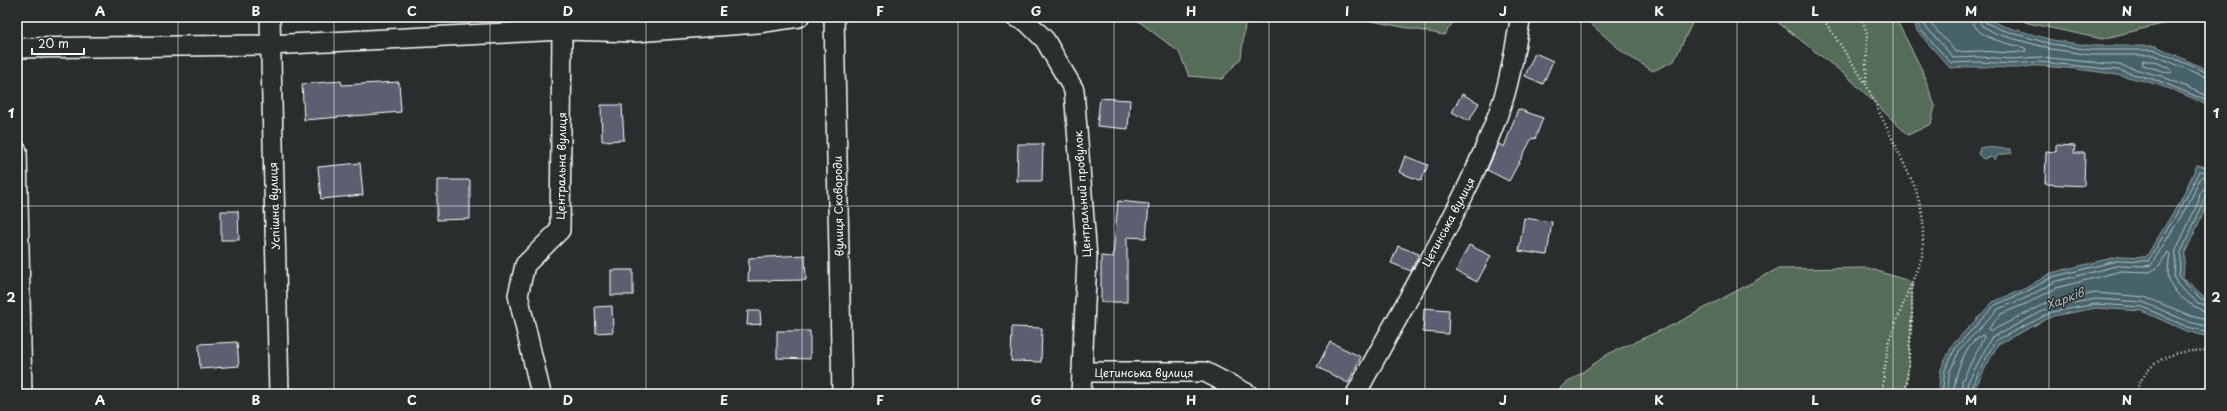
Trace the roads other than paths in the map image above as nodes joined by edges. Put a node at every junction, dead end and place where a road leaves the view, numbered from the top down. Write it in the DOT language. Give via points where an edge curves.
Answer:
graph roads {
  1 [pos="270,17"];
  2 [pos="799,17"];
  3 [pos="834,17"];
  4 [pos="1015,17"];
  5 [pos="1521,17"];
  6 [pos="560,24"];
  7 [pos="269,45"];
  8 [pos="17,48"];
  9 [pos="17,151"];
  10 [pos="1082,372"];
  11 [pos="22,394"];
  12 [pos="279,394"];
  13 [pos="541,394"];
  14 [pos="842,394"];
  15 [pos="1082,394"];
  16 [pos="1248,394"];
  17 [pos="1356,394"];
  1 -- 7 [label="street, Успішна вулиця"];
  2 -- 6 [label="street" via="758,23 636,32"];
  3 -- 14 [label="street, вулиця Сковороди"];
  4 -- 10 [label="street, Центральний провулок" via="1026,22 1045,40 1074,90 1087,258"];
  5 -- 17 [label="street, Цетинська вулиця" via="1504,98 1481,157 1458,208"];
  6 -- 7 [label="street"];
  6 -- 13 [label="street, Центральна вулиця" via="560,230 525,265 518,295"];
  7 -- 8 [label="street"];
  7 -- 12 [label="street, Успішна вулиця"];
  9 -- 11 [label="street"];
  10 -- 15 [label="street, Центральний провулок"];
  10 -- 16 [label="street, Цетинська вулиця" via="1205,372"];
}
